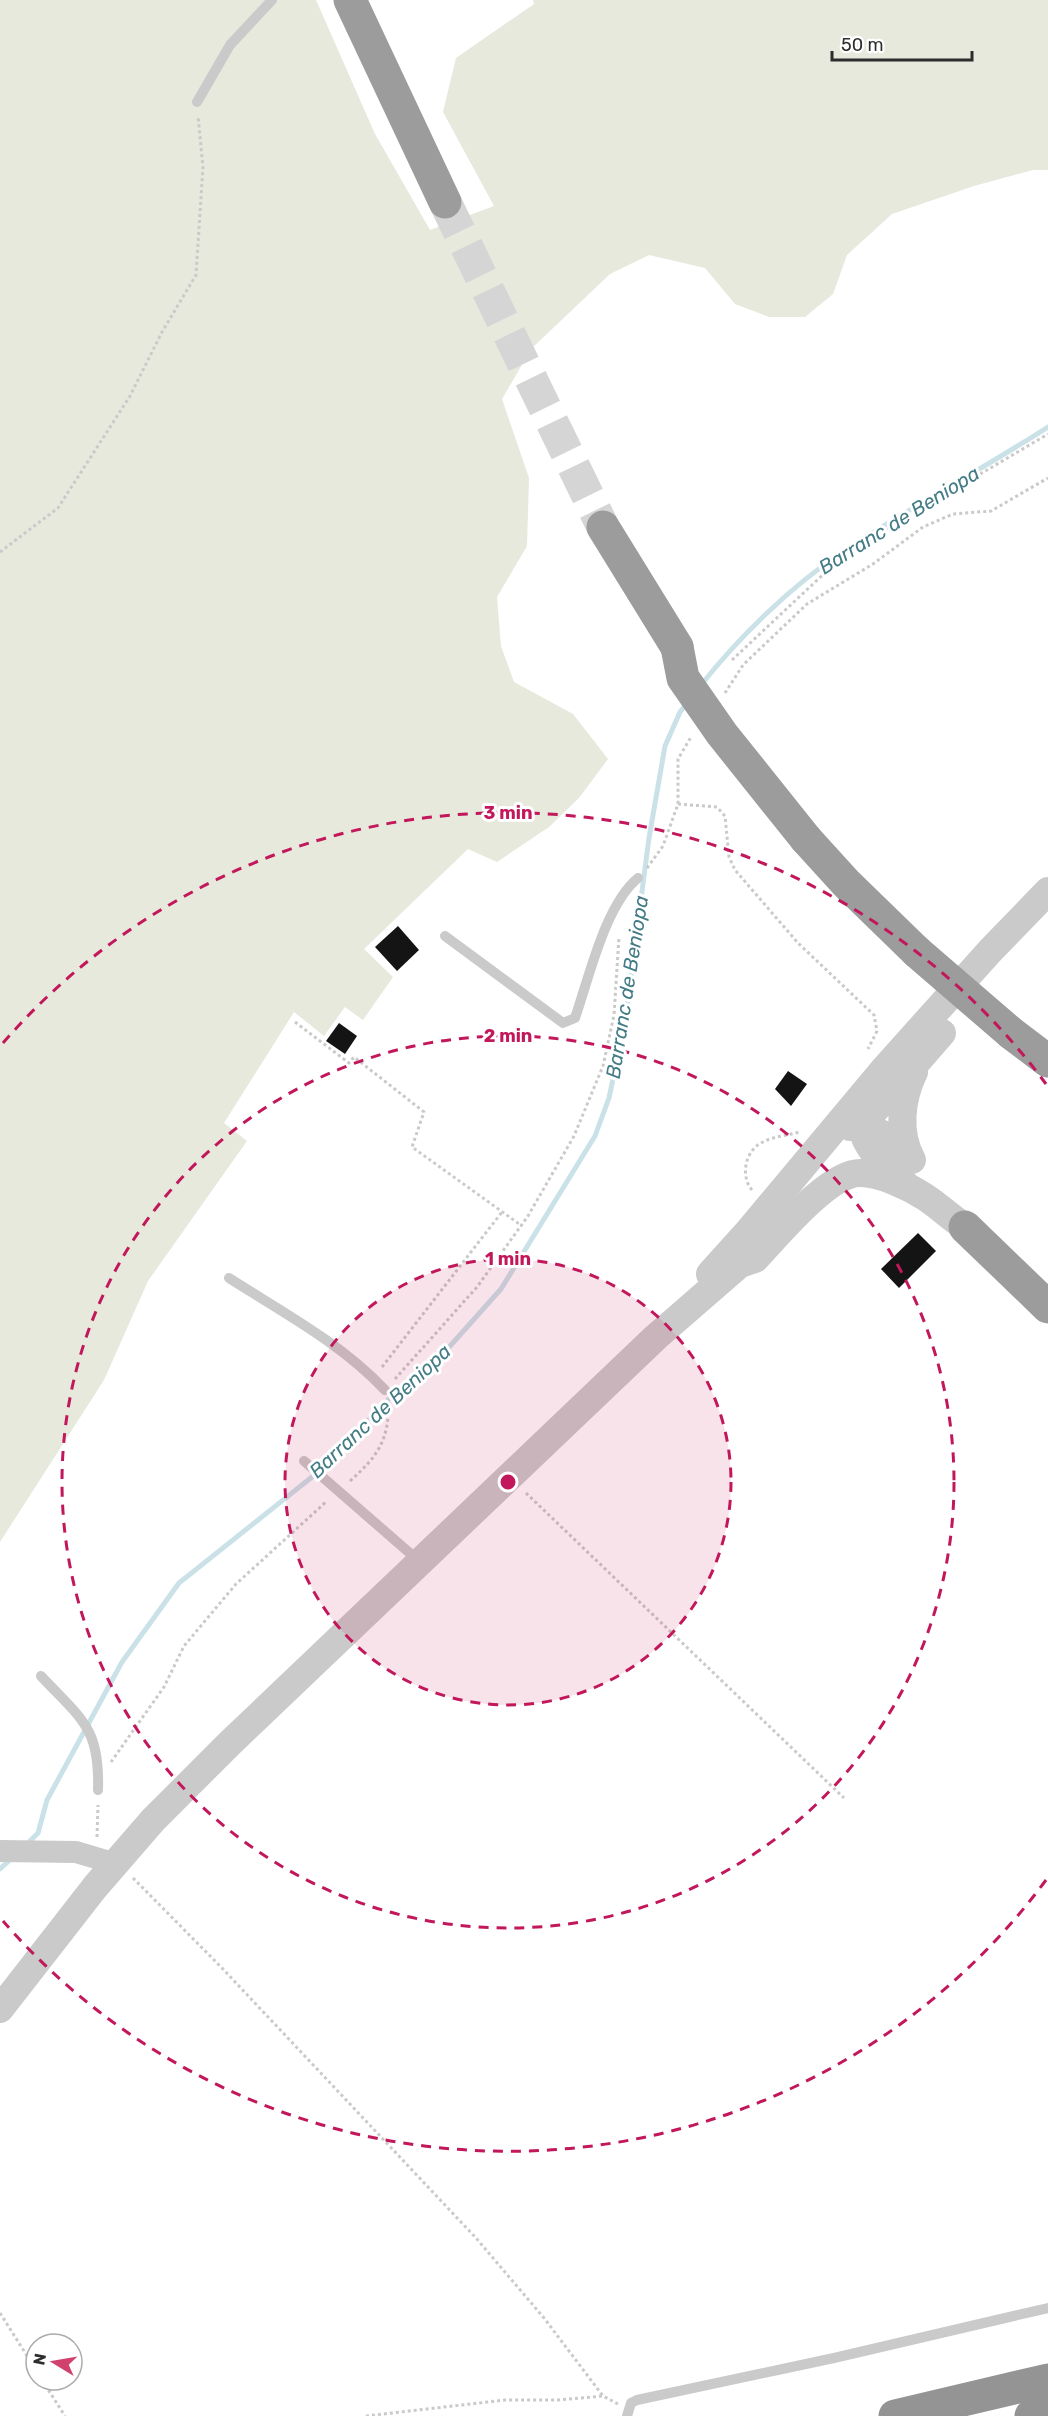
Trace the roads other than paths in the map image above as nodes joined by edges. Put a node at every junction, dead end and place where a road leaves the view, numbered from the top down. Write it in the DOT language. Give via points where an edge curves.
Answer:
graph roads {
  1 [pos="272,0"];
  2 [pos="350,0"];
  3 [pos="197,102"];
  4 [pos="445,202"];
  5 [pos="603,527"];
  6 [pos="638,878"];
  7 [pos="1048,891"];
  8 [pos="1048,900"];
  9 [pos="1048,917"];
  10 [pos="445,936"];
  11 [pos="1015,1027"];
  12 [pos="1048,1043"];
  13 [pos="921,1058"];
  14 [pos="1048,1062"];
  15 [pos="861,1125"];
  16 [pos="909,1154"];
  17 [pos="910,1189"];
  18 [pos="965,1227"];
  19 [pos="747,1233"];
  20 [pos="741,1264"];
  21 [pos="229,1278"];
  22 [pos="1048,1307"];
  23 [pos="656,1337"];
  24 [pos="385,1390"];
  25 [pos="304,1461"];
  26 [pos="420,1562"];
  27 [pos="41,1676"];
  28 [pos="98,1790"];
  29 [pos="0,1851"];
  30 [pos="106,1860"];
  31 [pos="0,2009"];
  32 [pos="1048,2308"];
  33 [pos="1048,2380"];
  34 [pos="627,2412"];
  35 [pos="1048,2412"];
  36 [pos="895,2416"];
  37 [pos="1031,2416"];
  1 -- 3 [label="lane" via="230,45"];
  2 -- 4 [label="highway"];
  5 -- 11 [label="highway, bridge" via="677,647 682,678 722,734 811,834 846,883"];
  6 -- 10 [label="lane" via="613,909 574,1018 563,1023"];
  7 -- 19 [label="street" via="885,1068"];
  8 -- 15 [label="street" via="863,1111"];
  9 -- 13 [label="street"];
  11 -- 12 [label="highway"];
  11 -- 14 [label="highway"];
  13 -- 15 [label="street"];
  13 -- 16 [label="street" via="905,1091 902,1110"];
  15 -- 16 [label="street" via="887,1135"];
  15 -- 17 [label="street" via="871,1149"];
  15 -- 19 [label="street" via="852,1124 761,1225"];
  15 -- 20 [label="street" via="805,1195"];
  16 -- 18 [label="street" via="956,1210"];
  17 -- 18 [label="street"];
  17 -- 20 [label="street" via="860,1173 844,1177 828,1185 754,1259"];
  18 -- 22 [label="highway"];
  19 -- 23 [label="street"];
  20 -- 23 [label="street"];
  21 -- 24 [label="lane" via="332,1344"];
  23 -- 26 [label="street"];
  25 -- 26 [label="lane"];
  26 -- 30 [label="street" via="153,1820"];
  27 -- 28 [label="lane" via="93,1737 99,1763"];
  29 -- 30 [label="street" via="60,1850"];
  30 -- 31 [label="street"];
  32 -- 34 [label="lane" via="637,2400"];
  33 -- 36 [label="highway"];
  35 -- 37 [label="highway"];
}
